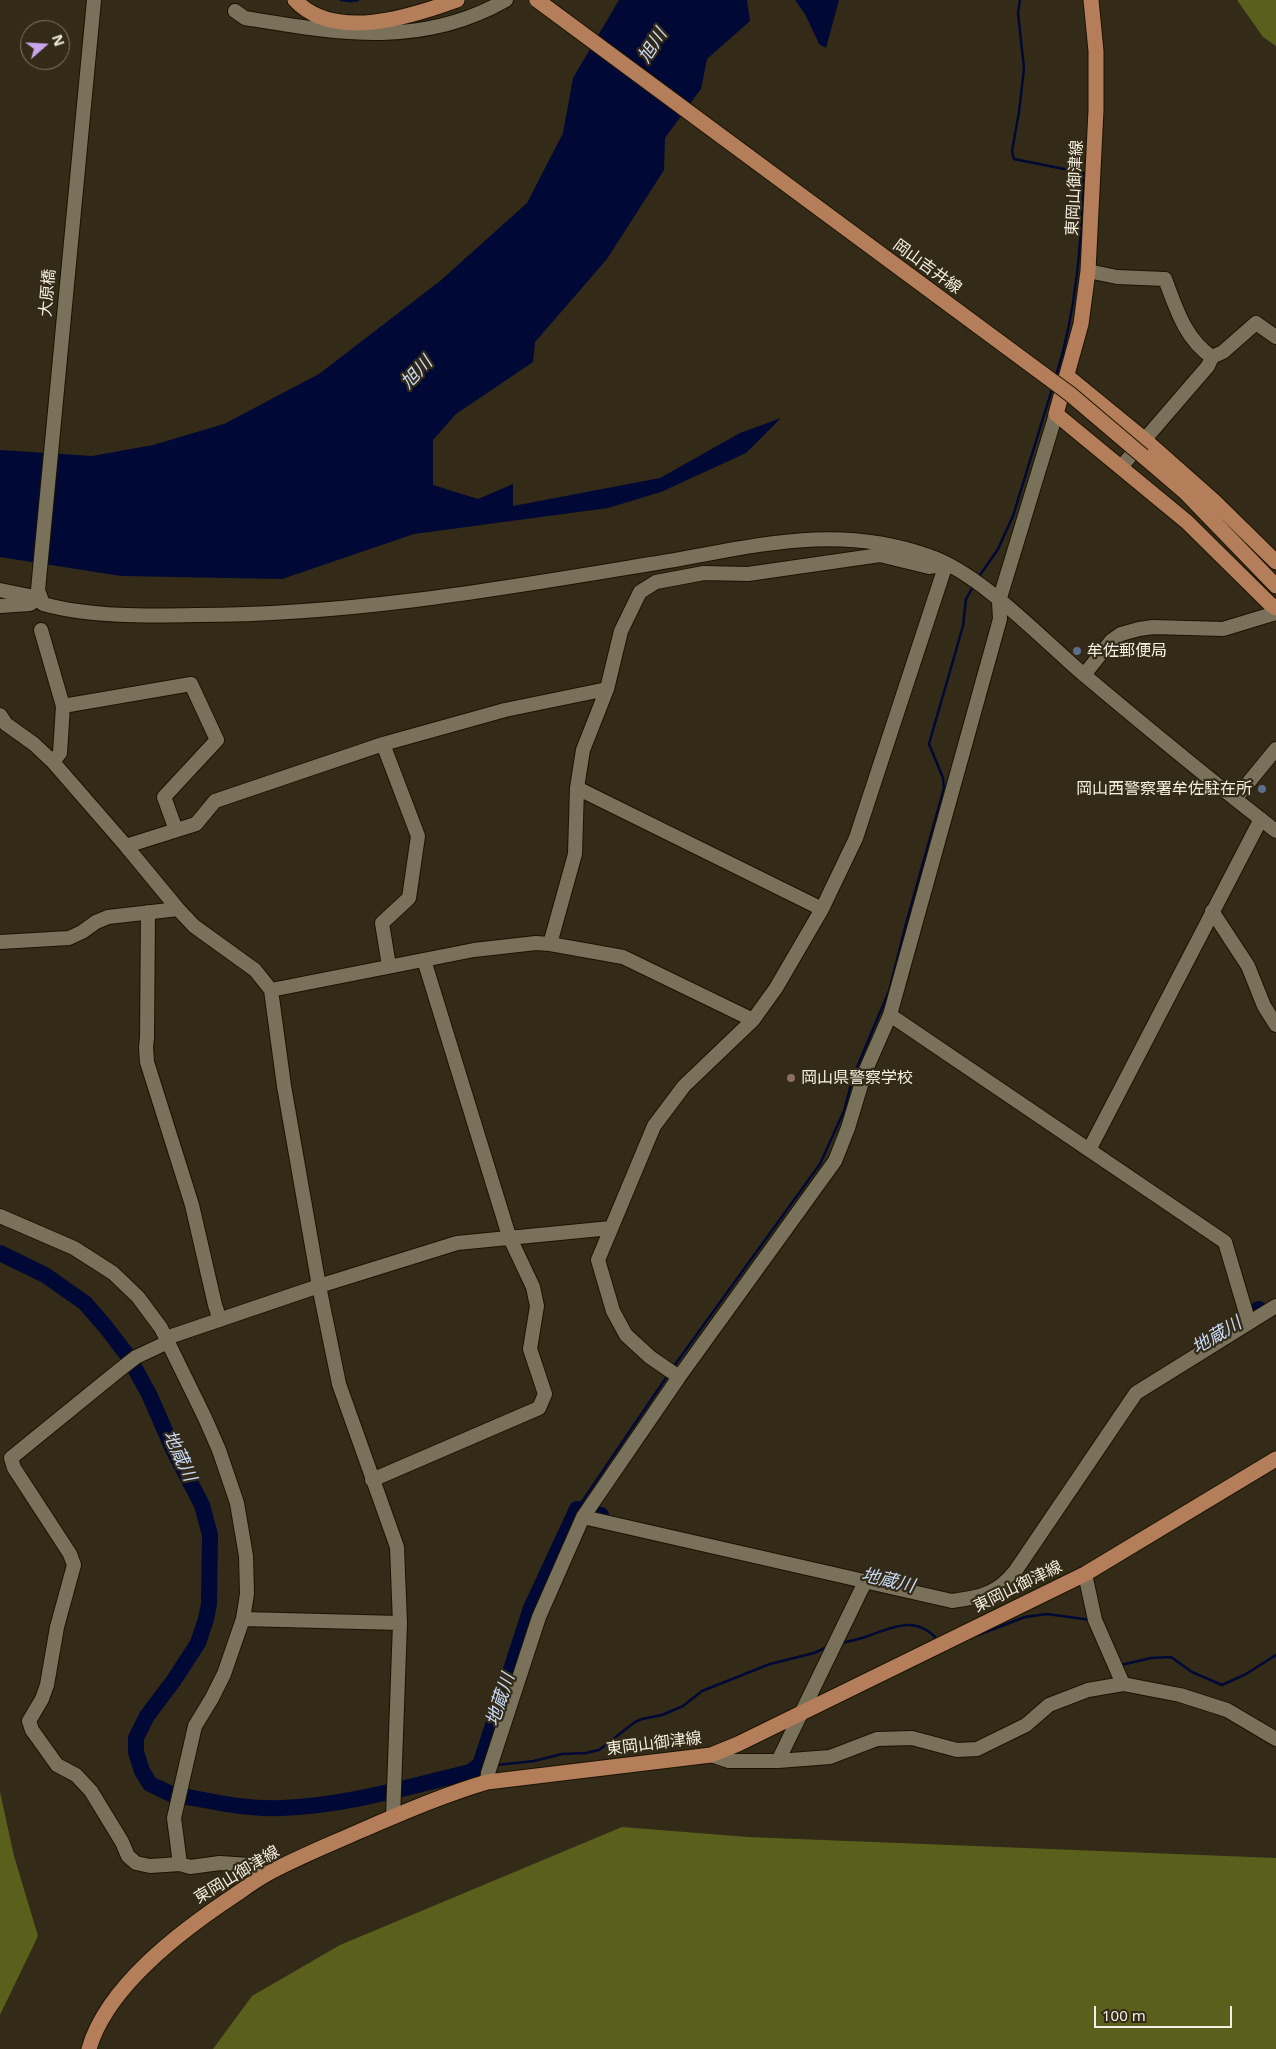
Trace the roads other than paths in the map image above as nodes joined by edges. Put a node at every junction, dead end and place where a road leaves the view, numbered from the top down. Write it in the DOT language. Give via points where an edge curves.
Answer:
graph roads {
  1 [pos="94,0"];
  2 [pos="295,0"];
  3 [pos="457,0"];
  4 [pos="506,0"];
  5 [pos="537,0"];
  6 [pos="1090,0"];
  7 [pos="235,11"];
  8 [pos="1088,271"];
  9 [pos="1276,337"];
  10 [pos="1212,357"];
  11 [pos="1067,376"];
  12 [pos="1056,414"];
  13 [pos="1144,439"];
  14 [pos="1121,467"];
  15 [pos="1276,562"];
  16 [pos="946,564"];
  17 [pos="1276,586"];
  18 [pos="0,590"];
  19 [pos="39,594"];
  20 [pos="994,597"];
  21 [pos="0,606"];
  22 [pos="1276,608"];
  23 [pos="1276,613"];
  24 [pos="41,630"];
  25 [pos="1084,674"];
  26 [pos="607,689"];
  27 [pos="63,706"];
  28 [pos="0,715"];
  29 [pos="383,744"];
  30 [pos="1276,749"];
  31 [pos="53,762"];
  32 [pos="578,788"];
  33 [pos="1235,799"];
  34 [pos="1261,819"];
  35 [pos="176,830"];
  36 [pos="1276,830"];
  37 [pos="126,846"];
  38 [pos="178,909"];
  39 [pos="822,909"];
  40 [pos="1212,911"];
  41 [pos="148,912"];
  42 [pos="0,942"];
  43 [pos="550,944"];
  44 [pos="424,960"];
  45 [pos="389,966"];
  46 [pos="271,990"];
  47 [pos="890,1015"];
  48 [pos="753,1020"];
  49 [pos="1276,1025"];
  50 [pos="1089,1150"];
  51 [pos="0,1202"];
  52 [pos="0,1216"];
  53 [pos="20,1223"];
  54 [pos="611,1228"];
  55 [pos="509,1236"];
  56 [pos="319,1286"];
  57 [pos="1276,1306"];
  58 [pos="220,1320"];
  59 [pos="1248,1323"];
  60 [pos="167,1340"];
  61 [pos="679,1378"];
  62 [pos="1276,1459"];
  63 [pos="372,1480"];
  64 [pos="583,1517"];
  65 [pos="1085,1574"];
  66 [pos="866,1582"];
  67 [pos="243,1619"];
  68 [pos="400,1623"];
  69 [pos="1123,1684"];
  70 [pos="800,1713"];
  71 [pos="1276,1738"];
  72 [pos="711,1755"];
  73 [pos="778,1761"];
  74 [pos="487,1782"];
  75 [pos="393,1817"];
  76 [pos="180,1864"];
  77 [pos="266,1874"];
  78 [pos="89,2049"];
  1 -- 19 [label="street, 大原橋"];
  2 -- 3 [label="main road" via="316,16 351,23 422,13"];
  4 -- 7 [label="street" via="481,13 442,26 376,34 329,31 245,18"];
  5 -- 17 [label="main road, 岡山吉井線, bridge" via="1070,394 1185,492"];
  6 -- 8 [label="main road, 東岡山御津線" via="1096,51 1096,110"];
  8 -- 10 [label="street" via="1117,277 1165,279 1181,321 1201,350"];
  8 -- 11 [label="main road, 東岡山御津線" via="1081,324"];
  9 -- 10 [label="street" via="1256,323 1223,352"];
  10 -- 13 [label="street" via="1208,366"];
  11 -- 12 [label="main road, 東岡山御津線"];
  11 -- 13 [label="main road"];
  12 -- 14 [label="main road"];
  12 -- 20 [label="street"];
  13 -- 14 [label="street"];
  13 -- 15 [label="main road"];
  14 -- 22 [label="main road" via="1187,522"];
  16 -- 19 [label="street" via="930,556 882,543 833,538 784,540 542,582 360,608 151,616 64,609 43,604"];
  16 -- 20 [label="street"];
  16 -- 26 [label="street" via="928,567 880,555 748,574 704,573 656,582 640,592 621,631"];
  16 -- 39 [label="street" via="856,838"];
  18 -- 19 [label="street"];
  19 -- 21 [label="street" via="30,604"];
  20 -- 25 [label="street"];
  20 -- 47 [label="street" via="1000,619"];
  23 -- 25 [label="street" via="1223,629 1153,627 1120,634"];
  24 -- 27 [label="street"];
  25 -- 33 [label="street"];
  26 -- 29 [label="street" via="505,710"];
  26 -- 32 [label="street" via="583,750"];
  27 -- 31 [label="street" via="60,753"];
  27 -- 35 [label="street" via="191,684 217,740 164,797"];
  28 -- 31 [label="street" via="6,724"];
  29 -- 35 [label="street" via="215,801 196,824"];
  29 -- 45 [label="street" via="418,836 409,898 382,923"];
  30 -- 33 [label="street"];
  31 -- 37 [label="street"];
  32 -- 39 [label="street"];
  32 -- 43 [label="street" via="575,854"];
  33 -- 34 [label="street"];
  34 -- 36 [label="street"];
  34 -- 40 [label="street"];
  35 -- 37 [label="street"];
  37 -- 38 [label="street"];
  38 -- 41 [label="street"];
  38 -- 46 [label="street" via="194,926 255,970"];
  39 -- 48 [label="street" via="776,988"];
  40 -- 49 [label="street" via="1248,966 1264,1006"];
  40 -- 50 [label="street"];
  41 -- 42 [label="street" via="108,917 69,938"];
  41 -- 58 [label="street" via="147,1062 192,1205"];
  43 -- 44 [label="street" via="474,950"];
  43 -- 48 [label="street" via="624,957"];
  44 -- 45 [label="street"];
  44 -- 55 [label="street"];
  45 -- 46 [label="street"];
  46 -- 56 [label="street" via="284,1086"];
  47 -- 50 [label="street"];
  47 -- 61 [label="street" via="865,1072 835,1162"];
  48 -- 54 [label="street" via="684,1086 654,1126"];
  50 -- 59 [label="street" via="1225,1242"];
  51 -- 53 [label="street" via="2,1209"];
  52 -- 53 [label="street"];
  53 -- 60 [label="street" via="74,1248 113,1273 138,1297"];
  54 -- 55 [label="street"];
  54 -- 61 [label="street" via="598,1260 613,1311 626,1335"];
  55 -- 56 [label="street" via="457,1242"];
  55 -- 63 [label="street" via="533,1287 536,1306 530,1349 546,1394 539,1408"];
  56 -- 58 [label="street"];
  56 -- 63 [label="street" via="339,1384"];
  57 -- 59 [label="street"];
  58 -- 60 [label="street"];
  59 -- 66 [label="street" via="1136,1393 1004,1585 973,1598 952,1601"];
  60 -- 67 [label="street" via="219,1450 237,1503 246,1556 247,1594"];
  60 -- 76 [label="street" via="124,1366 11,1458 74,1565 57,1627 47,1685 29,1721 32,1730 57,1765 76,1775 91,1791 128,1856 136,1863 150,1866"];
  61 -- 64 [label="street"];
  62 -- 65 [label="main road, 東岡山御津線"];
  63 -- 68 [label="street" via="397,1547"];
  64 -- 66 [label="street"];
  64 -- 74 [label="street" via="539,1617"];
  65 -- 69 [label="street" via="1095,1620"];
  65 -- 70 [label="main road, 東岡山御津線"];
  66 -- 70 [label="street"];
  67 -- 68 [label="street"];
  67 -- 76 [label="street" via="224,1674 195,1726 174,1818"];
  68 -- 75 [label="street"];
  69 -- 71 [label="street" via="1180,1695 1227,1710"];
  69 -- 73 [label="street" via="1088,1690 1048,1705 1026,1725 977,1749 957,1750 912,1738 877,1739 830,1757"];
  70 -- 72 [label="main road, 東岡山御津線"];
  70 -- 73 [label="street"];
  72 -- 73 [label="street" via="729,1761"];
  72 -- 74 [label="main road, 東岡山御津線"];
  74 -- 75 [label="main road, 東岡山御津線" via="452,1792"];
  75 -- 77 [label="main road, 東岡山御津線"];
  76 -- 77 [label="street" via="250,1865"];
  77 -- 78 [label="main road, 東岡山御津線" via="200,1918 128,1983 106,2011"];
}
